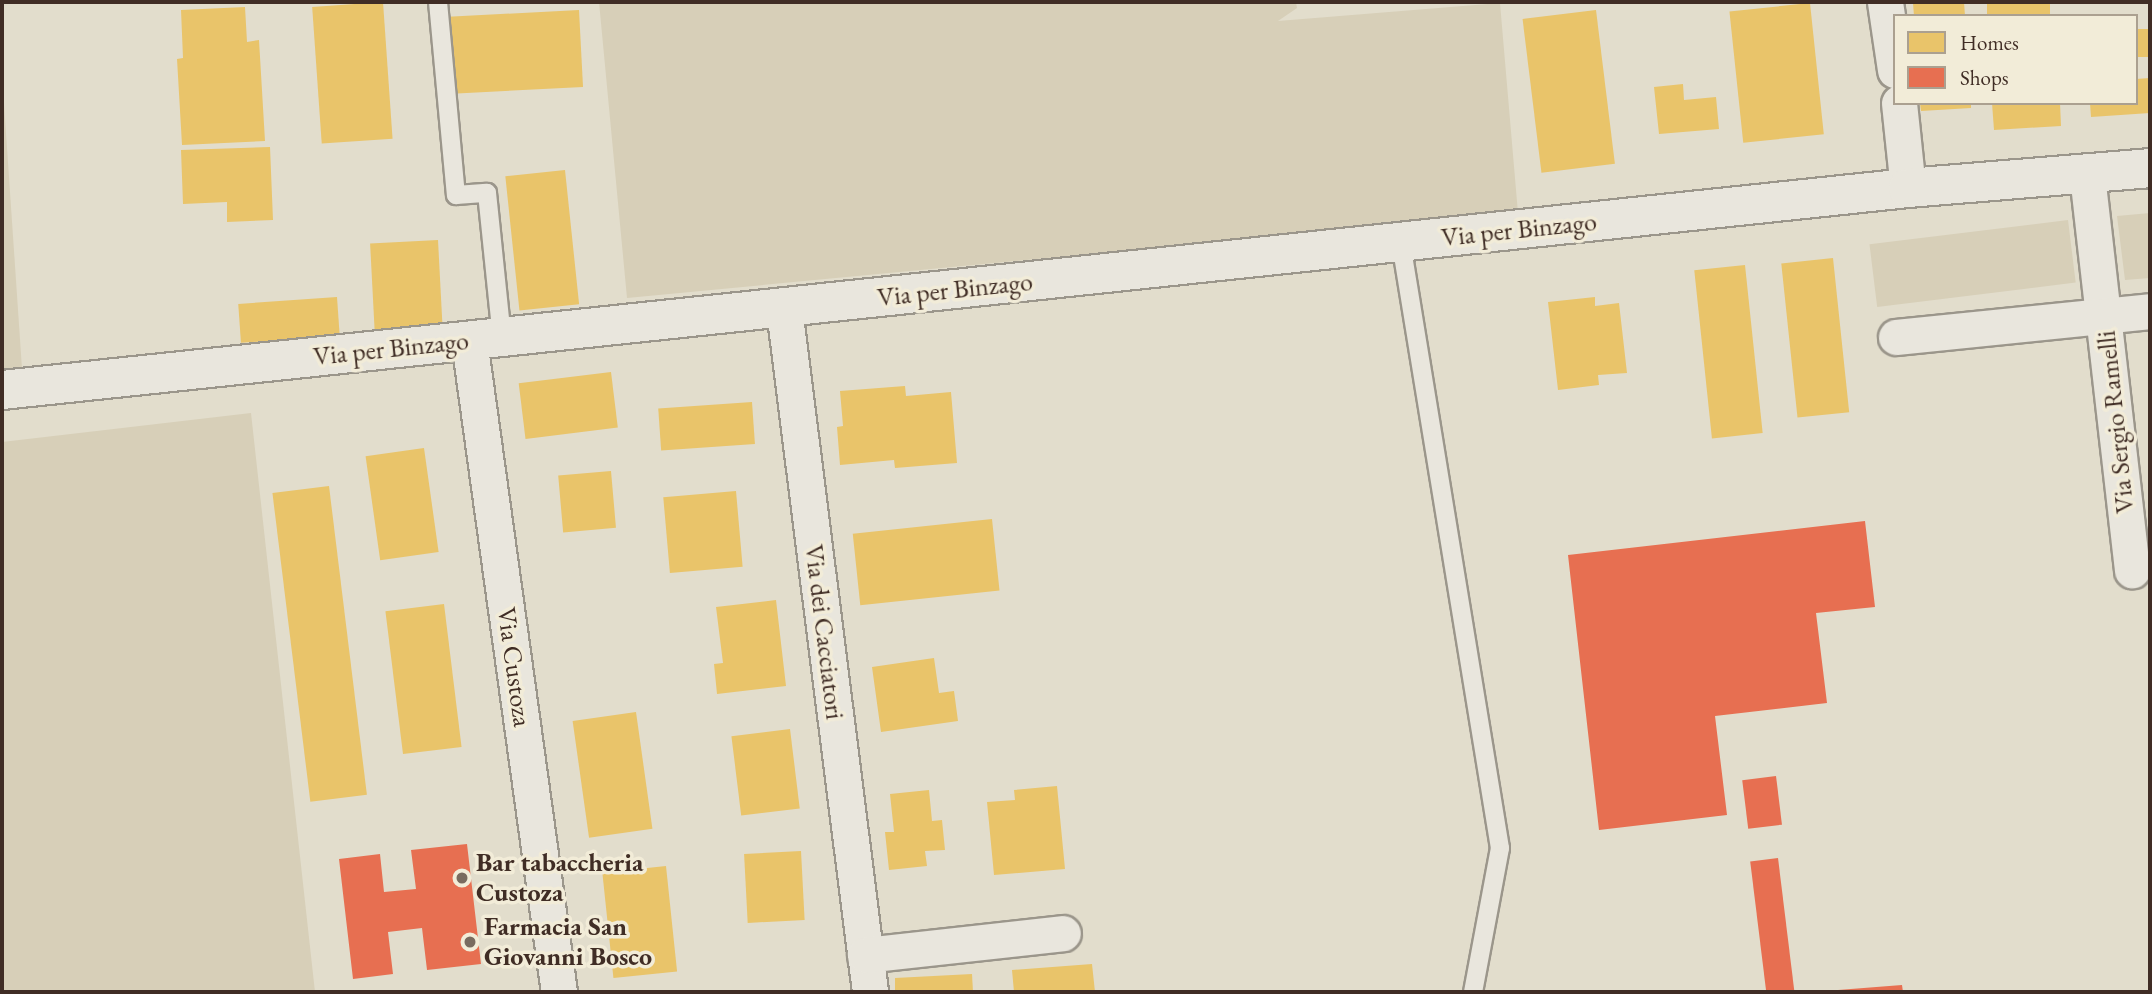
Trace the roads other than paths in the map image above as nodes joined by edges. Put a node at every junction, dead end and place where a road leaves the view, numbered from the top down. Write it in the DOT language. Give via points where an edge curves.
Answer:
graph roads {
  1 [pos="438,2"];
  2 [pos="1885,2"];
  3 [pos="1893,56"];
  4 [pos="1899,105"];
  5 [pos="2150,168"];
  6 [pos="2087,176"];
  7 [pos="1908,188"];
  8 [pos="1401,243"];
  9 [pos="784,309"];
  10 [pos="2150,311"];
  11 [pos="2105,316"];
  12 [pos="1896,337"];
  13 [pos="485,339"];
  14 [pos="2,390"];
  15 [pos="2132,570"];
  16 [pos="1063,933"];
  17 [pos="865,955"];
  18 [pos="559,992"];
  19 [pos="870,992"];
  20 [pos="1472,992"];
  1 -- 13 [label="lane" via="456,195 487,193"];
  2 -- 3 [label="street"];
  4 -- 7 [label="street"];
  5 -- 6 [label="main road, Via per Binzago"];
  6 -- 7 [label="main road, Via per Binzago"];
  6 -- 11 [label="street, Via Sergio Ramelli"];
  7 -- 8 [label="main road, Via per Binzago"];
  8 -- 9 [label="main road, Via per Binzago"];
  8 -- 20 [label="lane" via="1500,848"];
  9 -- 13 [label="main road, Via per Binzago"];
  9 -- 17 [label="street, Via dei Cacciatori"];
  10 -- 11 [label="street, Via Sergio Ramelli"];
  11 -- 12 [label="street, Via Sergio Ramelli"];
  11 -- 15 [label="street, Via Sergio Ramelli"];
  13 -- 14 [label="main road, Via per Binzago"];
  13 -- 18 [label="street, Via Custoza"];
  16 -- 17 [label="street"];
  17 -- 19 [label="street, Via dei Cacciatori"];
}
